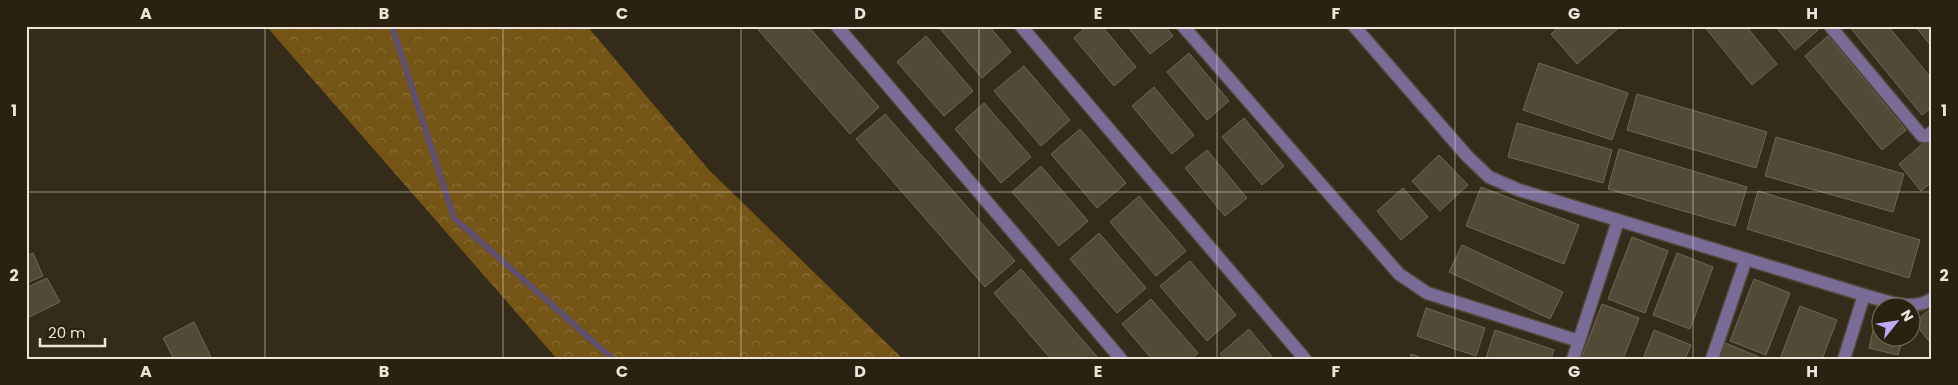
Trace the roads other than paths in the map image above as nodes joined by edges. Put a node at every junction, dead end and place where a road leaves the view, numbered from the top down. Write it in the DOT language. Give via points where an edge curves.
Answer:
graph roads {
  1 [pos="837,26"];
  2 [pos="1021,26"];
  3 [pos="1183,26"];
  4 [pos="1354,26"];
  5 [pos="1830,26"];
  6 [pos="1932,132"];
  7 [pos="1618,220"];
  8 [pos="1746,259"];
  9 [pos="1864,295"];
  10 [pos="1932,300"];
  11 [pos="1579,341"];
  12 [pos="1121,359"];
  13 [pos="1305,359"];
  14 [pos="1573,359"];
  15 [pos="1712,359"];
  16 [pos="1844,359"];
  1 -- 12 [label="street"];
  2 -- 13 [label="street"];
  3 -- 11 [label="street" via="1399,274 1427,293"];
  4 -- 7 [label="street" via="1489,178"];
  5 -- 6 [label="street" via="1922,136"];
  7 -- 8 [label="street"];
  7 -- 11 [label="street"];
  8 -- 9 [label="street"];
  8 -- 15 [label="street"];
  9 -- 10 [label="street" via="1907,306"];
  9 -- 16 [label="street"];
  11 -- 14 [label="street"];
}
